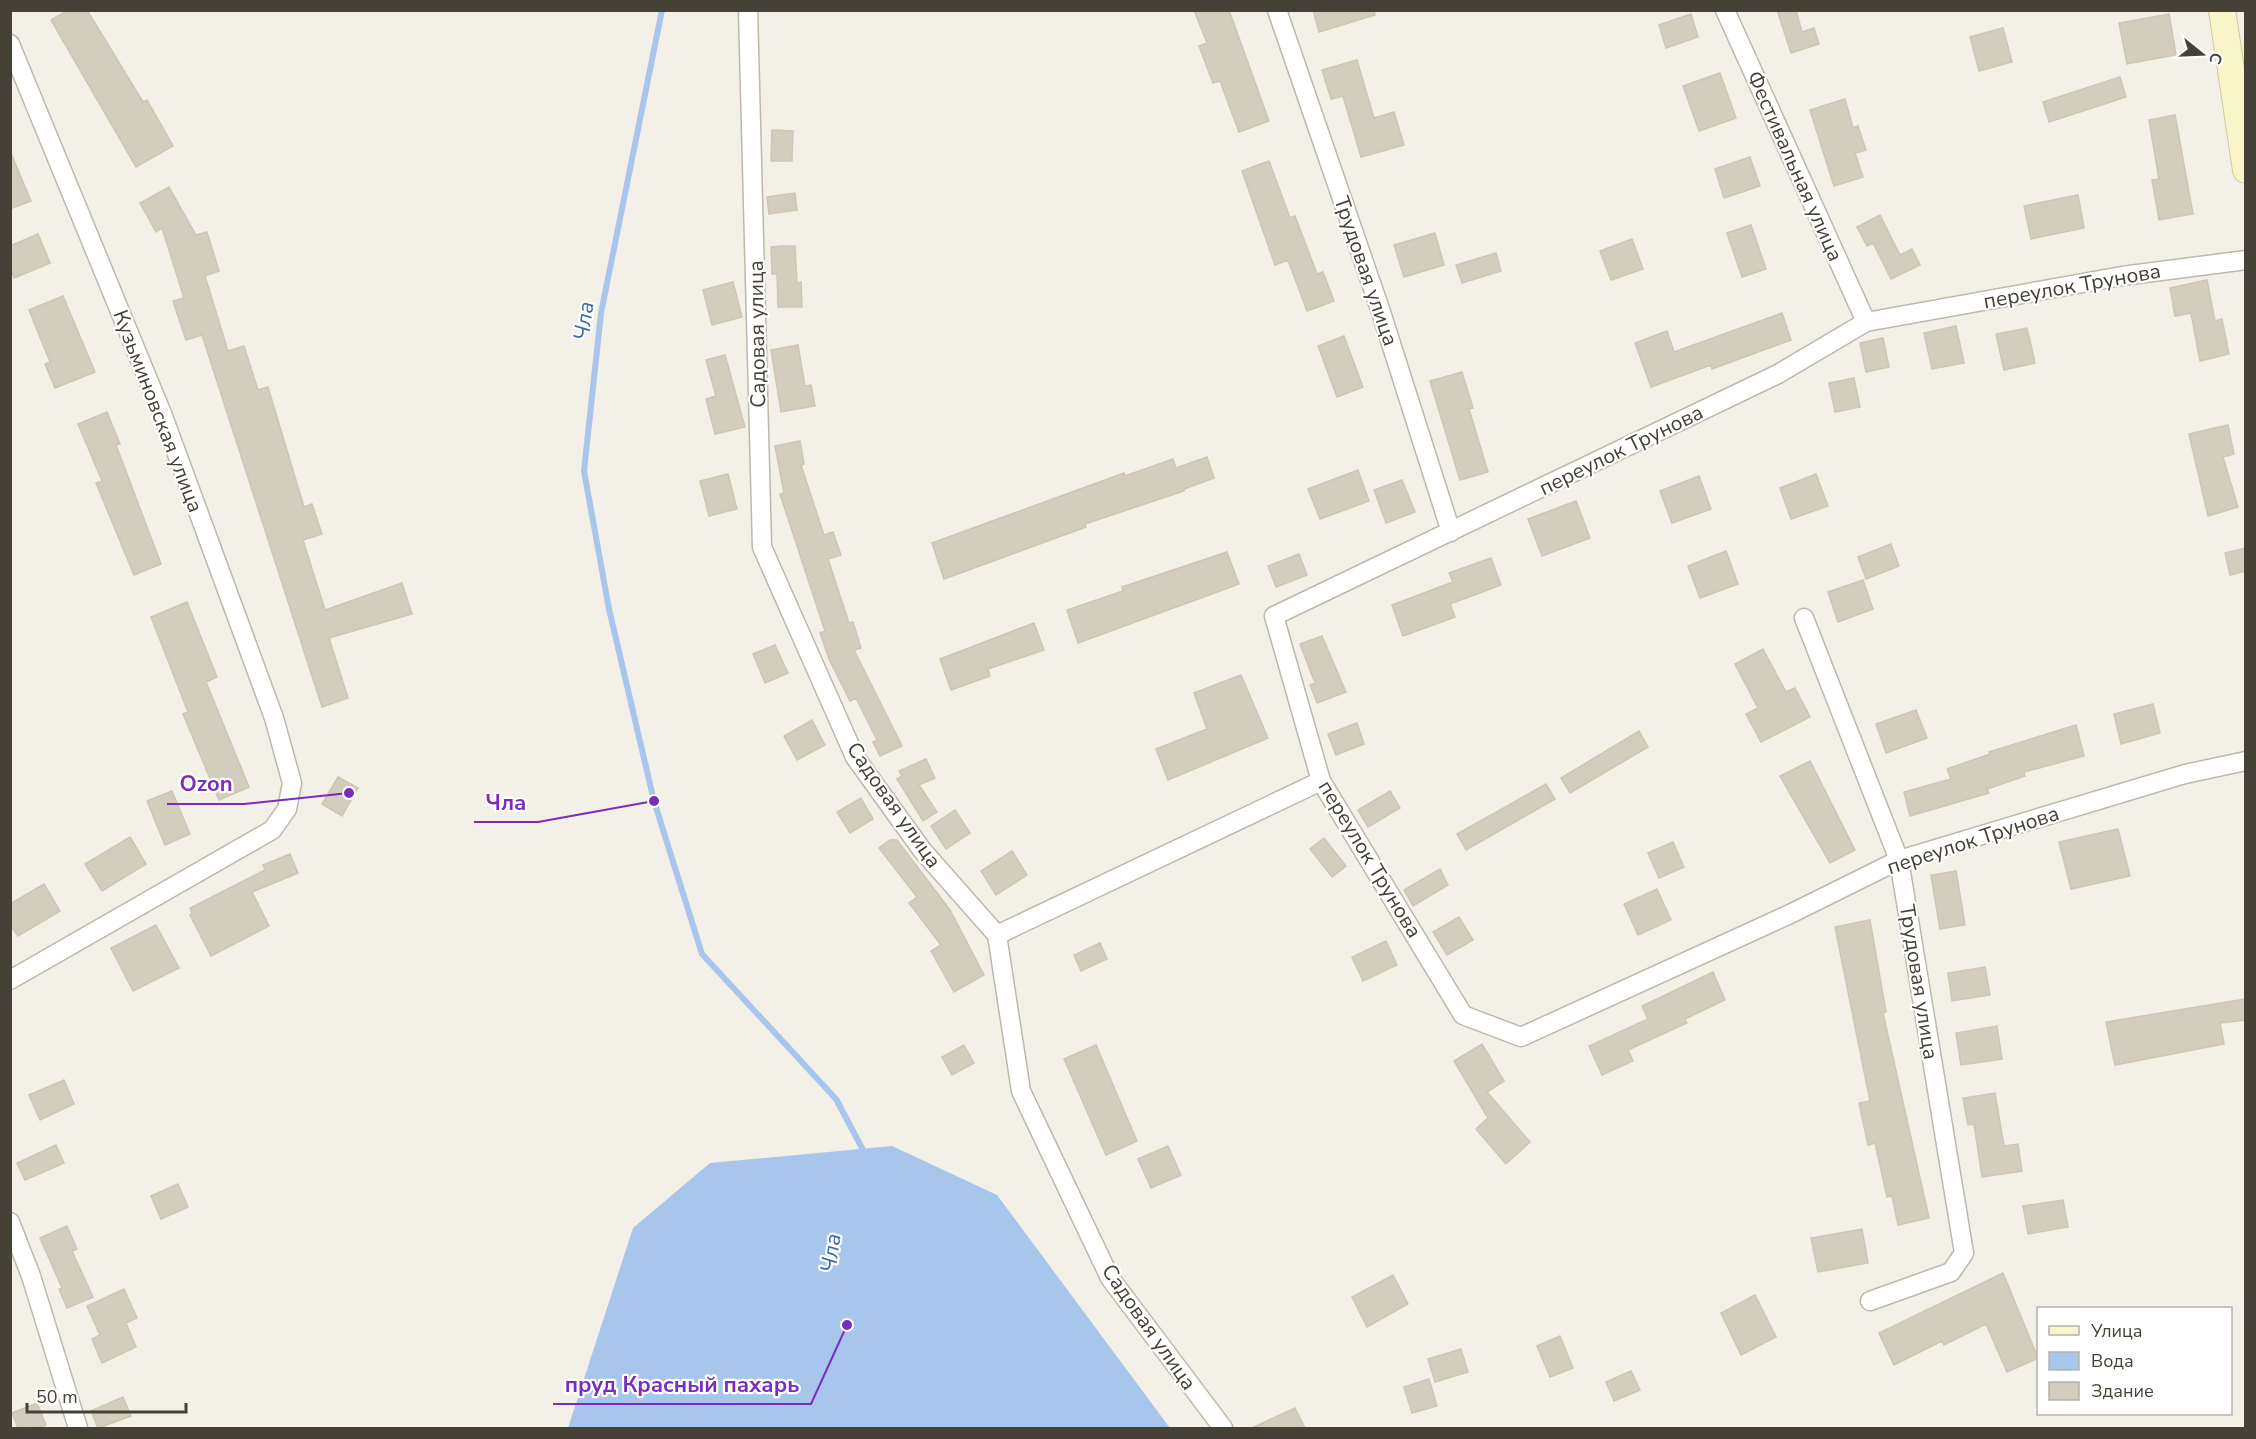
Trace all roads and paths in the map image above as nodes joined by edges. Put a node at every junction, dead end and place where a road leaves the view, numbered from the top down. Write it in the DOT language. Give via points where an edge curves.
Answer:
graph roads {
  1 [pos="748,10"];
  2 [pos="1278,10"];
  3 [pos="1725,10"];
  4 [pos="2222,10"];
  5 [pos="10,44"];
  6 [pos="2246,170"];
  7 [pos="2246,260"];
  8 [pos="1866,322"];
  9 [pos="1451,532"];
  10 [pos="1804,618"];
  11 [pos="2246,761"];
  12 [pos="1321,781"];
  13 [pos="1899,860"];
  14 [pos="997,935"];
  15 [pos="10,980"];
  16 [pos="10,1222"];
  17 [pos="1870,1301"];
  18 [pos="78,1428"];
  19 [pos="1222,1428"];
  1 -- 14 [label="street, Садовая улица" via="762,547 855,757 922,850"];
  2 -- 9 [label="street, Трудовая улица"];
  3 -- 8 [label="street, Фестивальная улица"];
  4 -- 6 [label="street"];
  5 -- 15 [label="street, Кузьминовская улица" via="163,416 274,718 292,783 286,809 272,830"];
  7 -- 8 [label="street, переулок Трунова" via="2122,276"];
  8 -- 9 [label="street, переулок Трунова" via="1778,374"];
  9 -- 12 [label="street, переулок Трунова" via="1274,616"];
  10 -- 13 [label="street, Трудовая улица"];
  11 -- 13 [label="street, переулок Трунова" via="2185,774"];
  12 -- 13 [label="street, переулок Трунова" via="1463,1015 1521,1037"];
  12 -- 14 [label="street"];
  13 -- 17 [label="street, Трудовая улица" via="1964,1253 1951,1272"];
  14 -- 19 [label="street, Садовая улица" via="1021,1091 1110,1278"];
  16 -- 18 [label="street" via="31,1276"];
}
